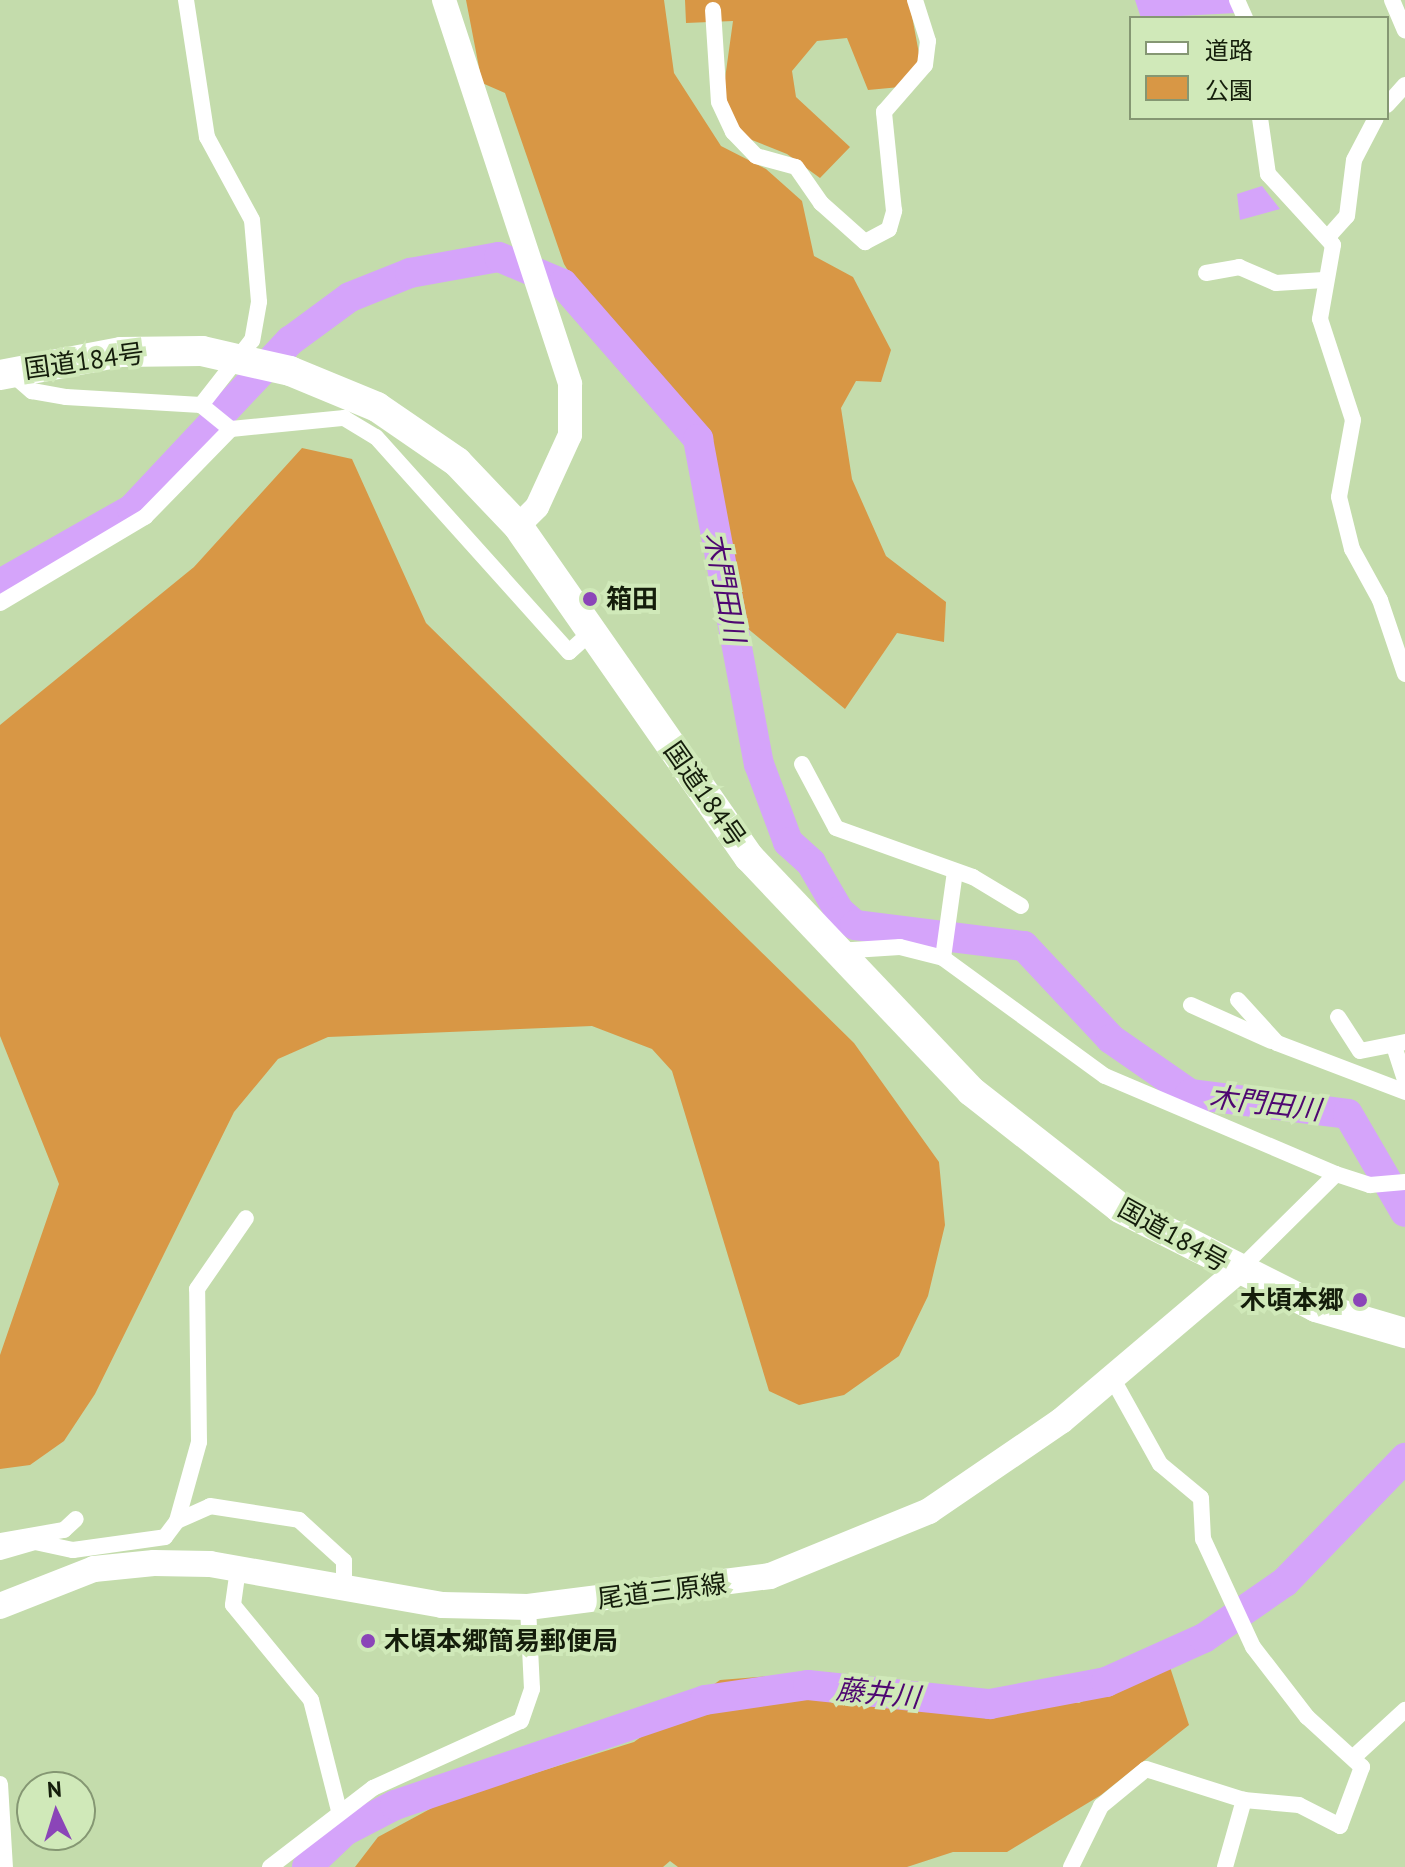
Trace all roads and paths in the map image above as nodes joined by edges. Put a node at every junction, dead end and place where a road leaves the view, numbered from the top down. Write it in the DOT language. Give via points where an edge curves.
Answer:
graph roads {
  1 [pos="186,0"];
  2 [pos="444,0"];
  3 [pos="915,0"];
  4 [pos="1392,0"];
  5 [pos="713,10"];
  6 [pos="1405,30"];
  7 [pos="1405,85"];
  8 [pos="1389,103"];
  9 [pos="1260,120"];
  10 [pos="1375,120"];
  11 [pos="1328,237"];
  12 [pos="1206,273"];
  13 [pos="1324,280"];
  14 [pos="242,359"];
  15 [pos="5,373"];
  16 [pos="201,405"];
  17 [pos="231,429"];
  18 [pos="518,526"];
  19 [pos="0,603"];
  20 [pos="592,631"];
  21 [pos="1405,674"];
  22 [pos="802,764"];
  23 [pos="955,872"];
  24 [pos="1021,906"];
  25 [pos="834,951"];
  26 [pos="943,958"];
  27 [pos="1238,1000"];
  28 [pos="1191,1005"];
  29 [pos="1338,1017"];
  30 [pos="1277,1043"];
  31 [pos="1400,1044"];
  32 [pos="1405,1080"];
  33 [pos="1405,1092"];
  34 [pos="1336,1174"];
  35 [pos="1405,1182"];
  36 [pos="246,1218"];
  37 [pos="1239,1270"];
  38 [pos="1405,1333"];
  39 [pos="1110,1374"];
  40 [pos="76,1519"];
  41 [pos="177,1521"];
  42 [pos="0,1541"];
  43 [pos="0,1552"];
  44 [pos="238,1569"];
  45 [pos="344,1588"];
  46 [pos="0,1606"];
  47 [pos="528,1607"];
  48 [pos="1405,1710"];
  49 [pos="1356,1755"];
  50 [pos="0,1784"];
  51 [pos="1244,1800"];
  52 [pos="339,1811"];
  53 [pos="5,1867"];
  54 [pos="270,1867"];
  55 [pos="1071,1867"];
  56 [pos="1225,1867"];
  1 -- 14 [label="street" via="207,137 252,220 259,302 252,340"];
  2 -- 18 [label="street" via="570,384 570,435 537,507"];
  3 -- 5 [label="street" via="928,41 925,65 884,112 894,211 889,229 865,242 821,203 796,167 756,156 733,132 719,102"];
  4 -- 6 [label="street"];
  7 -- 8 [label="street"];
  9 -- 11 [label="street" via="1268,174"];
  10 -- 11 [label="street" via="1354,160 1347,216"];
  11 -- 13 [label="street"];
  12 -- 13 [label="street" via="1239,267 1276,283"];
  13 -- 21 [label="street" via="1320,319 1353,420 1339,497 1352,549 1380,600"];
  14 -- 15 [label="highway, 国道184号" via="121,352"];
  14 -- 16 [label="street"];
  14 -- 18 [label="highway, 国道184号" via="290,371 389,415 457,462"];
  15 -- 16 [label="street" via="32,391 66,397"];
  16 -- 17 [label="street"];
  17 -- 19 [label="street" via="145,517"];
  17 -- 20 [label="street" via="344,418 376,437 569,652"];
  18 -- 20 [label="highway, 国道184号"];
  20 -- 25 [label="highway, 国道184号" via="749,857"];
  22 -- 23 [label="street" via="836,828"];
  23 -- 24 [label="street"];
  23 -- 26 [label="street"];
  25 -- 26 [label="street" via="900,947"];
  25 -- 37 [label="highway, 国道184号" via="971,1091 1095,1189"];
  26 -- 34 [label="street" via="1105,1076"];
  27 -- 30 [label="street"];
  28 -- 30 [label="street"];
  29 -- 31 [label="street" via="1360,1051"];
  30 -- 33 [label="street"];
  31 -- 32 [label="street"];
  34 -- 35 [label="street" via="1370,1185"];
  34 -- 37 [label="street"];
  36 -- 41 [label="street" via="197,1289 199,1442"];
  37 -- 38 [label="highway, 国道184号" via="1316,1307"];
  37 -- 39 [label="main road, 尾道三原線"];
  39 -- 47 [label="main road, 尾道三原線" via="1061,1421 929,1511 770,1576"];
  39 -- 49 [label="street" via="1160,1464 1201,1498 1203,1539 1253,1647 1307,1717"];
  40 -- 42 [label="street" via="64,1530"];
  41 -- 43 [label="street" via="165,1537 73,1550 35,1542"];
  41 -- 45 [label="street" via="210,1506 299,1520 344,1561"];
  44 -- 45 [label="main road, 尾道三原線"];
  44 -- 46 [label="main road, 尾道三原線" via="154,1563 94,1569"];
  44 -- 52 [label="street" via="233,1605 311,1700"];
  45 -- 47 [label="main road, 尾道三原線" via="442,1605"];
  47 -- 52 [label="street" via="532,1689 521,1721 373,1788"];
  48 -- 49 [label="street"];
  49 -- 51 [label="street" via="1362,1767 1340,1826 1299,1805"];
  50 -- 53 [label="street"];
  51 -- 55 [label="street" via="1139,1772 1101,1806"];
  51 -- 56 [label="street"];
  52 -- 54 [label="street"];
}
